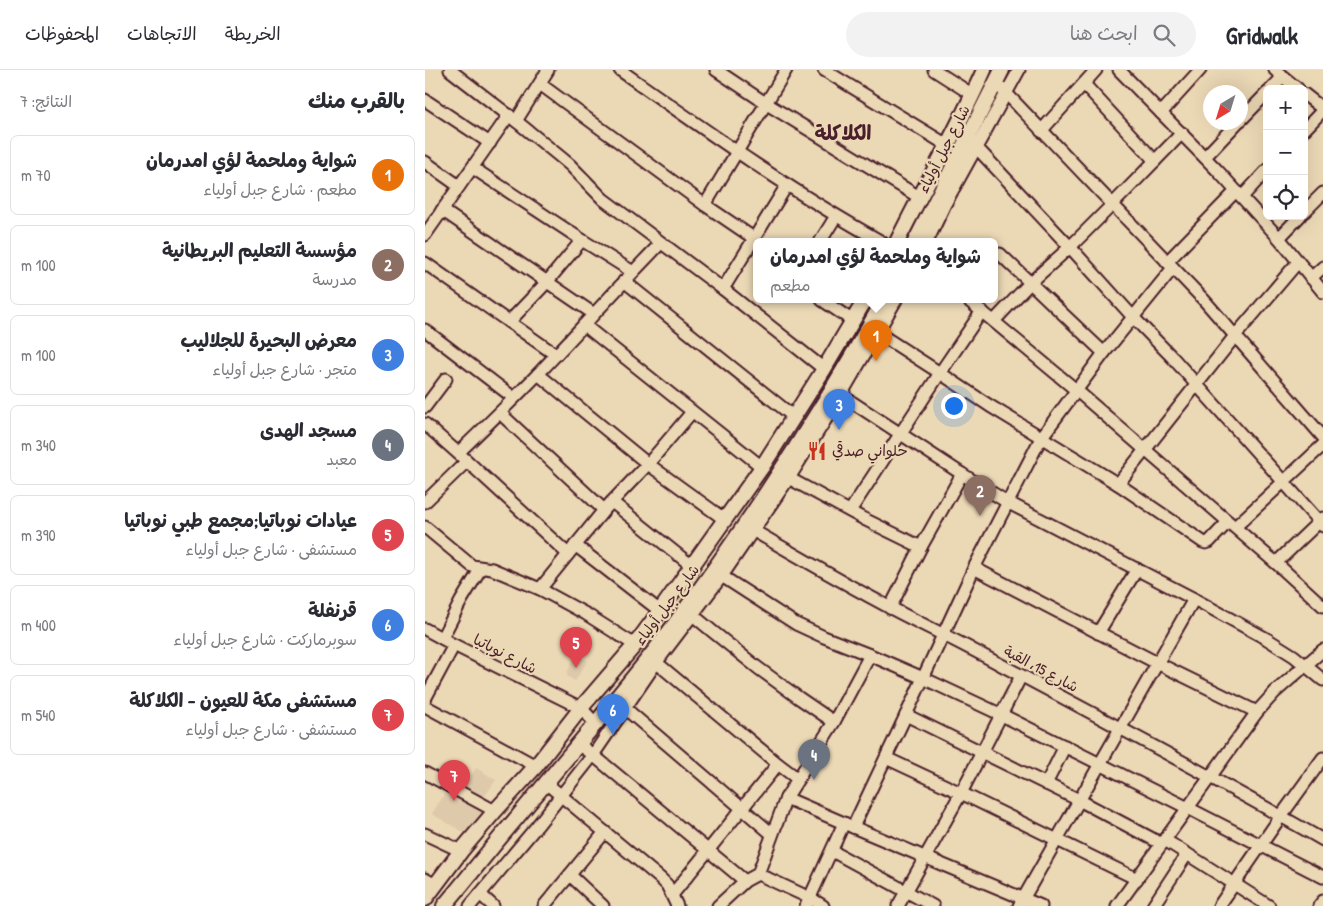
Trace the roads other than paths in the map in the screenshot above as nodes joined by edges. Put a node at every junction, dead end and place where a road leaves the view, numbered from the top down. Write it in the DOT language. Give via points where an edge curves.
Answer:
graph roads {
  1 [pos="450,70"];
  2 [pos="549,70"];
  3 [pos="620,70"];
  4 [pos="716,70"];
  5 [pos="787,70"];
  6 [pos="824,70"];
  7 [pos="934,70"];
  8 [pos="983,70"];
  9 [pos="1002,70"];
  10 [pos="1019,70"];
  11 [pos="1096,70"];
  12 [pos="1119,70"];
  13 [pos="1200,70"];
  14 [pos="1279,73"];
  15 [pos="540,84"];
  16 [pos="995,84"];
  17 [pos="1084,84"];
  18 [pos="1273,85"];
  19 [pos="1293,85"];
  20 [pos="1006,93"];
  21 [pos="973,95"];
  22 [pos="1263,97"];
  23 [pos="1308,97"];
  24 [pos="425,100"];
  25 [pos="767,104"];
  26 [pos="1323,109"];
  27 [pos="1248,112"];
  28 [pos="1161,113"];
  29 [pos="513,118"];
  30 [pos="1308,126"];
  31 [pos="1230,130"];
  32 [pos="1041,131"];
  33 [pos="1182,133"];
  34 [pos="490,143"];
  35 [pos="971,144"];
  36 [pos="947,145"];
  37 [pos="737,153"];
  38 [pos="1205,157"];
  39 [pos="1155,161"];
  40 [pos="425,162"];
  41 [pos="473,168"];
  42 [pos="1263,173"];
  43 [pos="787,185"];
  44 [pos="459,186"];
  45 [pos="1323,193"];
  46 [pos="1239,194"];
  47 [pos="919,196"];
  48 [pos="705,205"];
  49 [pos="1112,205"];
  50 [pos="1308,208"];
  51 [pos="442,210"];
  52 [pos="836,216"];
  53 [pos="1296,220"];
  54 [pos="426,233"];
  55 [pos="754,238"];
  56 [pos="756,238"];
  57 [pos="822,238"];
  58 [pos="875,238"];
  59 [pos="899,238"];
  60 [pos="917,238"];
  61 [pos="929,238"];
  62 [pos="1279,238"];
  63 [pos="582,240"];
  64 [pos="661,243"];
  65 [pos="1070,247"];
  66 [pos="752,254"];
  67 [pos="1000,254"];
  68 [pos="1298,262"];
  69 [pos="425,263"];
  70 [pos="1170,265"];
  71 [pos="1323,267"];
  72 [pos="633,272"];
  73 [pos="1311,278"];
  74 [pos="624,281"];
  75 [pos="547,282"];
  76 [pos="1030,283"];
  77 [pos="723,289"];
  78 [pos="1323,292"];
  79 [pos="826,303"];
  80 [pos="863,303"];
  81 [pos="882,303"];
  82 [pos="893,303"];
  83 [pos="973,303"];
  84 [pos="982,311"];
  85 [pos="594,314"];
  86 [pos="1133,317"];
  87 [pos="853,320"];
  88 [pos="994,321"];
  89 [pos="509,322"];
  90 [pos="584,325"];
  91 [pos="425,330"];
  92 [pos="873,330"];
  93 [pos="1235,336"];
  94 [pos="1104,353"];
  95 [pos="556,355"];
  96 [pos="824,369"];
  97 [pos="940,372"];
  98 [pos="538,374"];
  99 [pos="446,379"];
  100 [pos="1195,384"];
  101 [pos="1076,390"];
  102 [pos="836,392"];
  103 [pos="514,398"];
  104 [pos="425,407"];
  105 [pos="692,412"];
  106 [pos="500,413"];
  107 [pos="794,417"];
  108 [pos="425,424"];
  109 [pos="900,434"];
  110 [pos="1322,437"];
  111 [pos="1041,438"];
  112 [pos="1143,450"];
  113 [pos="458,453"];
  114 [pos="467,461"];
  115 [pos="648,464"];
  116 [pos="762,467"];
  117 [pos="962,474"];
  118 [pos="784,475"];
  119 [pos="1283,482"];
  120 [pos="1118,484"];
  121 [pos="426,498"];
  122 [pos="1007,502"];
  123 [pos="608,506"];
  124 [pos="851,511"];
  125 [pos="723,519"];
  126 [pos="1322,522"];
  127 [pos="1231,525"];
  128 [pos="425,527"];
  129 [pos="749,528"];
  130 [pos="921,547"];
  131 [pos="571,550"];
  132 [pos="1276,563"];
  133 [pos="692,566"];
  134 [pos="481,568"];
  135 [pos="973,568"];
  136 [pos="1137,569"];
  137 [pos="717,573"];
  138 [pos="541,589"];
  139 [pos="1194,599"];
  140 [pos="1323,606"];
  141 [pos="890,608"];
  142 [pos="660,611"];
  143 [pos="689,612"];
  144 [pos="425,629"];
  145 [pos="1098,633"];
  146 [pos="942,634"];
  147 [pos="442,638"];
  148 [pos="454,645"];
  149 [pos="635,645"];
  150 [pos="1323,650"];
  151 [pos="870,655"];
  152 [pos="653,660"];
  153 [pos="1157,663"];
  154 [pos="1305,665"];
  155 [pos="1021,676"];
  156 [pos="923,678"];
  157 [pos="1323,680"];
  158 [pos="425,699"];
  159 [pos="615,700"];
  160 [pos="425,706"];
  161 [pos="581,708"];
  162 [pos="626,709"];
  163 [pos="1257,712"];
  164 [pos="906,715"];
  165 [pos="1002,715"];
  166 [pos="834,722"];
  167 [pos="596,724"];
  168 [pos="1120,728"];
  169 [pos="578,744"];
  170 [pos="1065,746"];
  171 [pos="983,752"];
  172 [pos="593,755"];
  173 [pos="886,758"];
  174 [pos="1323,758"];
  175 [pos="778,764"];
  176 [pos="1100,764"];
  177 [pos="535,766"];
  178 [pos="425,773"];
  179 [pos="1210,777"];
  180 [pos="798,779"];
  181 [pos="546,783"];
  182 [pos="1046,784"];
  183 [pos="961,793"];
  184 [pos="562,795"];
  185 [pos="786,798"];
  186 [pos="1079,800"];
  187 [pos="1188,808"];
  188 [pos="743,809"];
  189 [pos="495,811"];
  190 [pos="520,813"];
  191 [pos="1281,816"];
  192 [pos="849,825"];
  193 [pos="537,826"];
  194 [pos="605,832"];
  195 [pos="425,834"];
  196 [pos="772,834"];
  197 [pos="1057,840"];
  198 [pos="1323,840"];
  199 [pos="1164,842"];
  200 [pos="1261,845"];
  201 [pos="709,850"];
  202 [pos="461,851"];
  203 [pos="832,851"];
  204 [pos="1187,854"];
  205 [pos="926,858"];
  206 [pos="477,866"];
  207 [pos="758,874"];
  208 [pos="570,875"];
  209 [pos="1323,876"];
  210 [pos="493,879"];
  211 [pos="1137,879"];
  212 [pos="745,881"];
  213 [pos="431,882"];
  214 [pos="1234,884"];
  215 [pos="906,892"];
  216 [pos="480,894"];
  217 [pos="425,900"];
  218 [pos="448,901"];
  219 [pos="675,901"];
  220 [pos="1323,901"];
  221 [pos="808,902"];
  222 [pos="1021,902"];
  223 [pos="464,906"];
  224 [pos="469,906"];
  225 [pos="493,906"];
  226 [pos="544,906"];
  227 [pos="603,906"];
  228 [pos="718,906"];
  229 [pos="823,906"];
  230 [pos="898,906"];
  231 [pos="933,906"];
  232 [pos="1041,906"];
  233 [pos="1117,906"];
  234 [pos="1153,906"];
  235 [pos="1219,906"];
  236 [pos="1269,906"];
  237 [pos="1319,906"];
  1 -- 29 [label="street"];
  2 -- 15 [label="street"];
  3 -- 37 [label="street"];
  4 -- 25 [label="street"];
  5 -- 25 [label="street"];
  6 -- 36 [label="street"];
  7 -- 21 [label="street"];
  8 -- 21 [label="main road, شارع جبل أولياء"];
  9 -- 16 [label="main road, شارع جبل أولياء"];
  10 -- 20 [label="street"];
  11 -- 17 [label="street"];
  12 -- 28 [label="street"];
  13 -- 28 [label="street"];
  14 -- 18 [label="street"];
  14 -- 19 [label="street"];
  15 -- 29 [label="street"];
  15 -- 48 [label="street"];
  16 -- 20 [label="street"];
  16 -- 35 [label="main road, شارع جبل أولياء"];
  17 -- 32 [label="street"];
  17 -- 39 [label="street"];
  20 -- 32 [label="street"];
  20 -- 35 [label="street"];
  21 -- 36 [label="main road, شارع جبل أولياء"];
  22 -- 27 [label="street"];
  23 -- 26 [label="street"];
  24 -- 34 [label="street"];
  25 -- 37 [label="street"];
  25 -- 47 [label="street"];
  26 -- 30 [label="street"];
  28 -- 33 [label="street"];
  29 -- 34 [label="street"];
  29 -- 64 [label="street" via="570,165 603,199"];
  31 -- 38 [label="street"];
  32 -- 49 [label="street"];
  33 -- 38 [label="street"];
  33 -- 39 [label="street"];
  34 -- 41 [label="street"];
  35 -- 60 [label="main road, شارع جبل أولياء"];
  35 -- 61 [label="street"];
  35 -- 65 [label="street"];
  36 -- 47 [label="main road, شارع جبل أولياء"];
  37 -- 43 [label="street"];
  37 -- 48 [label="street"];
  38 -- 46 [label="street"];
  39 -- 49 [label="street"];
  40 -- 44 [label="street"];
  41 -- 44 [label="street"];
  41 -- 63 [label="street"];
  42 -- 46 [label="street"];
  43 -- 52 [label="street"];
  43 -- 56 [label="street"];
  44 -- 51 [label="street"];
  45 -- 50 [label="street"];
  46 -- 62 [label="street"];
  46 -- 70 [label="street"];
  47 -- 59 [label="main road, شارع جبل أولياء"];
  48 -- 55 [label="street"];
  49 -- 65 [label="street"];
  49 -- 70 [label="street"];
  51 -- 54 [label="street"];
  51 -- 75 [label="street"];
  52 -- 57 [label="street"];
  52 -- 58 [label="street"];
  53 -- 62 [label="street"];
  62 -- 68 [label="street"];
  63 -- 72 [label="street"];
  63 -- 75 [label="street"];
  64 -- 72 [label="street"];
  64 -- 77 [label="street"];
  65 -- 76 [label="street"];
  65 -- 86 [label="street"];
  66 -- 77 [label="street"];
  67 -- 76 [label="street"];
  68 -- 73 [label="street"];
  68 -- 93 [label="street"];
  69 -- 89 [label="street"];
  70 -- 86 [label="street"];
  70 -- 93 [label="street"];
  71 -- 73 [label="street"];
  72 -- 74 [label="street"];
  73 -- 78 [label="street"];
  74 -- 85 [label="street"];
  74 -- 107 [label="street"];
  75 -- 85 [label="street"];
  75 -- 89 [label="street"];
  76 -- 88 [label="street"];
  76 -- 94 [label="street"];
  77 -- 96 [label="street"];
  79 -- 87 [label="street"];
  80 -- 87 [label="main road, شارع جبل أولياء"];
  81 -- 92 [label="main road, شارع جبل أولياء"];
  82 -- 92 [label="street"];
  83 -- 84 [label="street"];
  84 -- 88 [label="street"];
  84 -- 97 [label="street"];
  85 -- 90 [label="street"];
  86 -- 94 [label="street"];
  86 -- 100 [label="street"];
  87 -- 96 [label="main road, شارع جبل أولياء"];
  88 -- 101 [label="street"];
  89 -- 95 [label="street"];
  90 -- 95 [label="street"];
  90 -- 105 [label="street"];
  91 -- 103 [label="street"];
  92 -- 97 [label="street"];
  92 -- 102 [label="main road, شارع جبل أولياء"];
  93 -- 100 [label="street"];
  93 -- 110 [label="street"];
  94 -- 101 [label="street"];
  95 -- 98 [label="street"];
  96 -- 107 [label="main road, شارع جبل أولياء"];
  97 -- 109 [label="street"];
  97 -- 111 [label="street"];
  98 -- 103 [label="street"];
  98 -- 115 [label="street"];
  99 -- 104 [label="street"];
  100 -- 112 [label="street"];
  100 -- 119 [label="street"];
  101 -- 111 [label="street"];
  101 -- 112 [label="street"];
  102 -- 109 [label="street"];
  102 -- 118 [label="main road, شارع جبل أولياء"];
  103 -- 106 [label="street"];
  105 -- 115 [label="street"];
  105 -- 116 [label="street"];
  106 -- 113 [label="street"];
  106 -- 123 [label="street"];
  107 -- 116 [label="main road, شارع جبل أولياء"];
  108 -- 113 [label="street"];
  109 -- 117 [label="street"];
  109 -- 124 [label="street"];
  110 -- 119 [label="street"];
  111 -- 120 [label="street"];
  111 -- 122 [label="street"];
  112 -- 120 [label="street"];
  112 -- 127 [label="street"];
  113 -- 114 [label="street"];
  114 -- 121 [label="street"];
  114 -- 131 [label="street"];
  115 -- 123 [label="street"];
  115 -- 125 [label="street"];
  116 -- 125 [label="main road, شارع جبل أولياء"];
  117 -- 122 [label="street"];
  117 -- 130 [label="street"];
  118 -- 124 [label="street"];
  118 -- 129 [label="main road, شارع جبل أولياء"];
  119 -- 126 [label="street"];
  119 -- 127 [label="street"];
  120 -- 127 [label="street" via="1206,543"];
  122 -- 135 [label="street"];
  122 -- 136 [label="street"];
  123 -- 131 [label="street"];
  123 -- 133 [label="street"];
  124 -- 130 [label="street"];
  125 -- 133 [label="main road, شارع جبل أولياء"];
  126 -- 132 [label="street"];
  127 -- 132 [label="street"];
  128 -- 134 [label="street" via="468,564"];
  129 -- 137 [label="main road, شارع جبل أولياء"];
  129 -- 141 [label="street, شارع 15، القبة"];
  130 -- 141 [label="street"];
  131 -- 138 [label="street"];
  131 -- 142 [label="street"];
  132 -- 140 [label="street"];
  133 -- 142 [label="main road, شارع جبل أولياء"];
  134 -- 138 [label="street" via="492,569"];
  134 -- 147 [label="street"];
  135 -- 145 [label="street"];
  135 -- 146 [label="street"];
  136 -- 139 [label="street"];
  136 -- 145 [label="street"];
  137 -- 143 [label="main road, شارع جبل أولياء"];
  137 -- 151 [label="street" via="796,624"];
  138 -- 149 [label="street"];
  139 -- 153 [label="street"];
  139 -- 154 [label="street" via="1267,639"];
  141 -- 146 [label="street, شارع 15، القبة"];
  142 -- 149 [label="main road, شارع جبل أولياء"];
  143 -- 152 [label="main road, شارع جبل أولياء"];
  143 -- 166 [label="street" via="758,668"];
  144 -- 147 [label="street, شارع نوباتيا"];
  145 -- 153 [label="street"];
  146 -- 155 [label="street, شارع 15، القبة"];
  146 -- 156 [label="street"];
  147 -- 148 [label="street, شارع نوباتيا"];
  148 -- 158 [label="street"];
  148 -- 161 [label="street, شارع نوباتيا"];
  149 -- 161 [label="main road, شارع جبل أولياء"];
  150 -- 154 [label="street"];
  151 -- 156 [label="street"];
  151 -- 166 [label="street"];
  152 -- 159 [label="main road, شارع جبل أولياء"];
  152 -- 162 [label="street"];
  152 -- 175 [label="street"];
  153 -- 163 [label="street"];
  153 -- 168 [label="street"];
  154 -- 157 [label="street"];
  154 -- 163 [label="street"];
  155 -- 165 [label="street"];
  155 -- 168 [label="street, شارع 15، القبة"];
  156 -- 164 [label="street"];
  156 -- 165 [label="street"];
  159 -- 162 [label="street"];
  159 -- 167 [label="main road, شارع جبل أولياء"];
  160 -- 177 [label="street"];
  161 -- 167 [label="street, شارع نوباتيا"];
  161 -- 177 [label="main road, شارع جبل أولياء"];
  162 -- 172 [label="street"];
  162 -- 188 [label="street"];
  163 -- 179 [label="street"];
  164 -- 171 [label="street"];
  164 -- 173 [label="street"];
  165 -- 170 [label="street"];
  165 -- 171 [label="street"];
  166 -- 180 [label="street"];
  167 -- 169 [label="main road, شارع جبل أولياء"];
  168 -- 176 [label="street"];
  168 -- 179 [label="street, شارع 15، القبة"];
  169 -- 172 [label="street"];
  169 -- 181 [label="main road, شارع جبل أولياء"];
  170 -- 176 [label="street"];
  170 -- 182 [label="street"];
  171 -- 182 [label="street"];
  171 -- 183 [label="street"];
  172 -- 184 [label="street"];
  172 -- 201 [label="street"];
  173 -- 183 [label="street"];
  173 -- 192 [label="street"];
  174 -- 191 [label="street"];
  175 -- 180 [label="street"];
  175 -- 188 [label="street"];
  176 -- 186 [label="street"];
  176 -- 187 [label="street"];
  177 -- 189 [label="main road, شارع جبل أولياء"];
  178 -- 189 [label="street"];
  179 -- 187 [label="street"];
  179 -- 191 [label="street, شارع 15، القبة"];
  180 -- 185 [label="street"];
  181 -- 184 [label="street"];
  181 -- 190 [label="main road, شارع جبل أولياء"];
  182 -- 186 [label="street"];
  183 -- 197 [label="street"];
  183 -- 205 [label="street"];
  184 -- 193 [label="street"];
  184 -- 194 [label="street"];
  185 -- 192 [label="street"];
  185 -- 196 [label="street"];
  186 -- 197 [label="street"];
  186 -- 199 [label="street"];
  187 -- 199 [label="street"];
  187 -- 200 [label="street"];
  188 -- 196 [label="street"];
  188 -- 201 [label="street"];
  189 -- 202 [label="main road, شارع جبل أولياء"];
  190 -- 193 [label="street"];
  190 -- 206 [label="main road, شارع جبل أولياء"];
  191 -- 198 [label="street, شارع 15، القبة"];
  191 -- 200 [label="street"];
  192 -- 203 [label="street"];
  192 -- 205 [label="street"];
  193 -- 210 [label="street"];
  194 -- 208 [label="street"];
  194 -- 219 [label="street" via="661,879"];
  195 -- 202 [label="street"];
  196 -- 207 [label="street"];
  197 -- 211 [label="street"];
  197 -- 222 [label="street"];
  199 -- 204 [label="street"];
  199 -- 211 [label="street"];
  200 -- 209 [label="street"];
  200 -- 214 [label="street"];
  201 -- 212 [label="street"];
  201 -- 219 [label="street"];
  202 -- 213 [label="main road, شارع جبل أولياء"];
  203 -- 215 [label="street"];
  203 -- 221 [label="street"];
  204 -- 214 [label="street"];
  204 -- 234 [label="street"];
  205 -- 215 [label="street"];
  205 -- 222 [label="street"];
  206 -- 210 [label="street"];
  206 -- 218 [label="main road, شارع جبل أولياء"];
  207 -- 212 [label="street"];
  207 -- 221 [label="street"];
  208 -- 226 [label="street"];
  208 -- 227 [label="street"];
  210 -- 216 [label="street"];
  211 -- 233 [label="street"];
  212 -- 228 [label="street"];
  213 -- 217 [label="main road, شارع جبل أولياء"];
  214 -- 235 [label="street"];
  214 -- 236 [label="street"];
  215 -- 230 [label="street"];
  215 -- 231 [label="street"];
  216 -- 224 [label="street"];
  216 -- 225 [label="street"];
  218 -- 223 [label="street"];
  220 -- 237 [label="street"];
  221 -- 229 [label="street"];
  222 -- 232 [label="street"];
}
